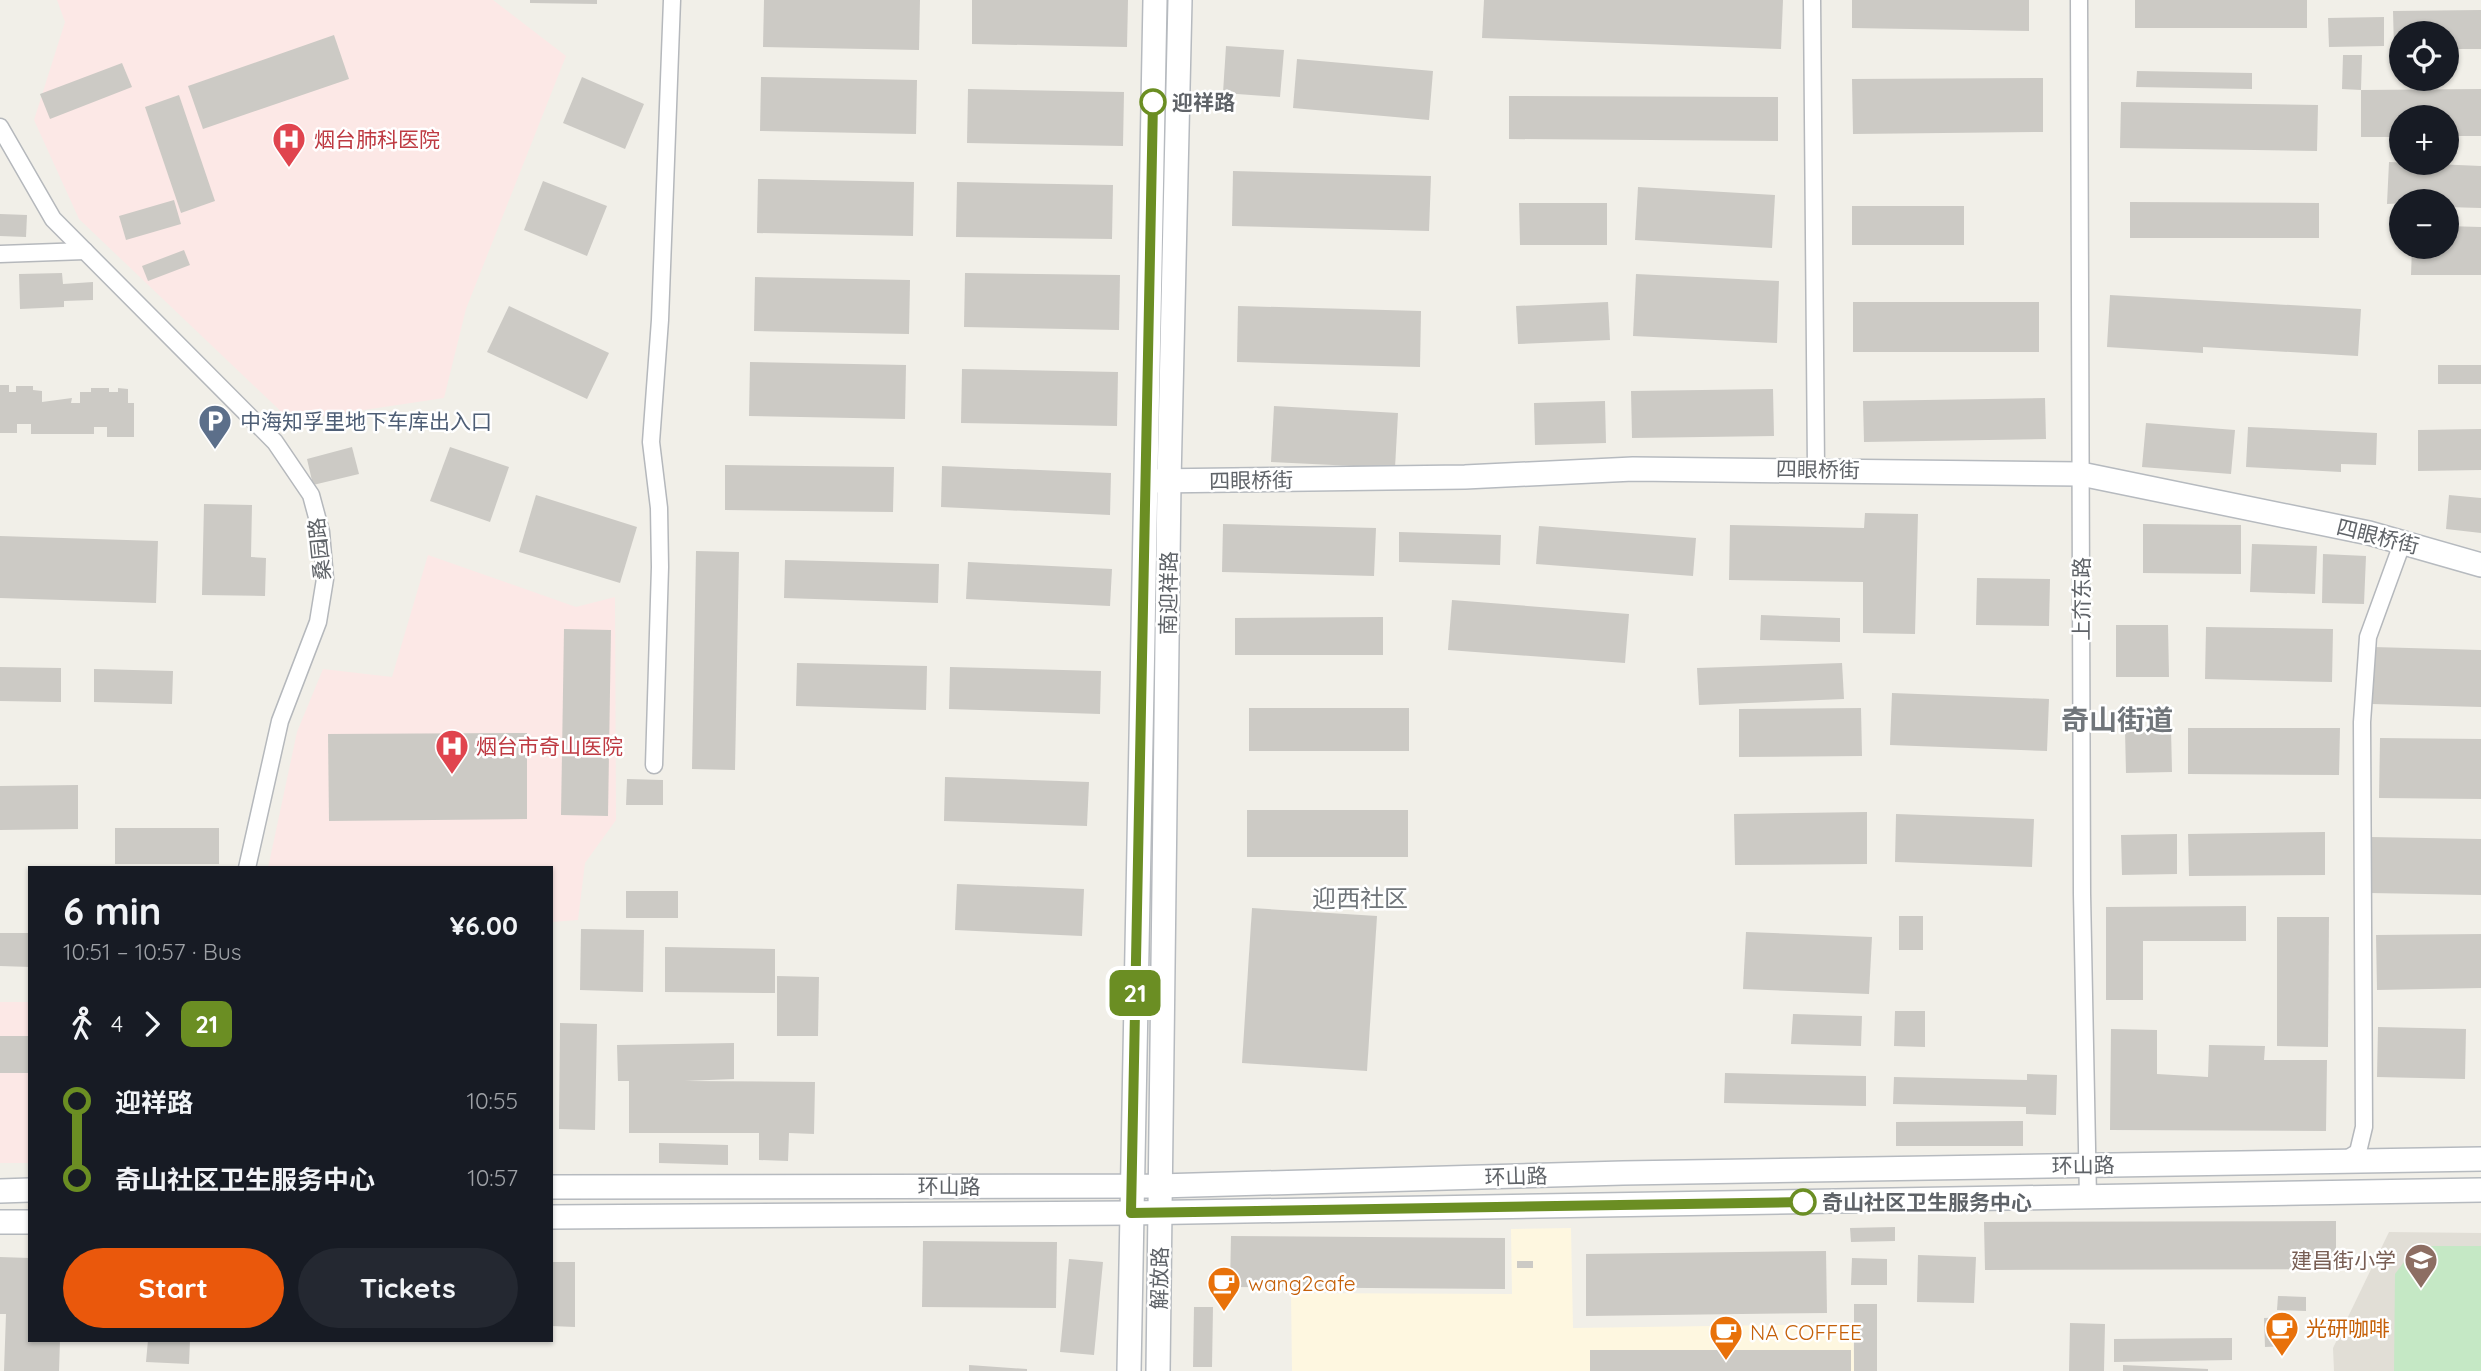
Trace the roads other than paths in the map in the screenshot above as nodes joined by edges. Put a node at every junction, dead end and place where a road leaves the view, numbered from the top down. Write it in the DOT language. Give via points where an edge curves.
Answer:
graph roads {
  1 [pos="672,0"];
  2 [pos="1155,0"];
  3 [pos="1180,0"];
  4 [pos="1812,0"];
  5 [pos="2079,0"];
  6 [pos="0,127"];
  7 [pos="85,251"];
  8 [pos="0,254"];
  9 [pos="1816,469"];
  10 [pos="2081,474"];
  11 [pos="1144,481"];
  12 [pos="1169,481"];
  13 [pos="2403,541"];
  14 [pos="2481,565"];
  15 [pos="654,765"];
  16 [pos="247,866"];
  17 [pos="2481,1158"];
  18 [pos="2342,1162"];
  19 [pos="2089,1165"];
  20 [pos="1159,1185"];
  21 [pos="1132,1186"];
  22 [pos="553,1187"];
  23 [pos="28,1190"];
  24 [pos="2481,1190"];
  25 [pos="0,1191"];
  26 [pos="2088,1198"];
  27 [pos="1160,1211"];
  28 [pos="1131,1213"];
  29 [pos="553,1217"];
  30 [pos="0,1222"];
  31 [pos="28,1222"];
  32 [pos="1129,1371"];
  33 [pos="1158,1371"];
  1 -- 15 [label="street" via="660,320 650,442 659,508 660,566"];
  2 -- 11 [label="main road, 南迎祥路"];
  3 -- 12 [label="main road, 南迎祥路"];
  4 -- 9 [label="street"];
  5 -- 10 [label="street, 上夼东路"];
  6 -- 7 [label="street, 桑园路" via="53,219"];
  7 -- 8 [label="street"];
  7 -- 16 [label="street, 桑园路" via="275,442 315,508 325,579 318,622 280,721"];
  9 -- 10 [label="main road, 四眼桥街"];
  9 -- 12 [label="main road, 四眼桥街"];
  10 -- 13 [label="main road, 四眼桥街"];
  10 -- 19 [label="street, 上夼东路" via="2082,894"];
  11 -- 12 [label="main road, 四眼桥街"];
  11 -- 21 [label="main road, 南迎祥路"];
  12 -- 20 [label="main road, 南迎祥路"];
  13 -- 14 [label="main road, 四眼桥街"];
  13 -- 18 [label="street" via="2368,637 2362,722 2364,1127 2358,1152"];
  17 -- 18 [label="main road, 环山路"];
  18 -- 19 [label="main road, 环山路"];
  19 -- 20 [label="main road, 环山路"];
  19 -- 26 [label="street, 上夼东路"];
  20 -- 21 [label="main road, 环山路"];
  20 -- 27 [label="main road, 解放路"];
  21 -- 22 [label="main road, 环山路"];
  21 -- 28 [label="main road, 解放路"];
  23 -- 25 [label="main road"];
  24 -- 26 [label="main road, 环山路"];
  26 -- 27 [label="main road, 环山路"];
  27 -- 28 [label="main road, 环山路"];
  27 -- 33 [label="main road, 解放路"];
  28 -- 29 [label="main road, 环山路"];
  28 -- 32 [label="main road, 解放路"];
  30 -- 31 [label="main road"];
}
